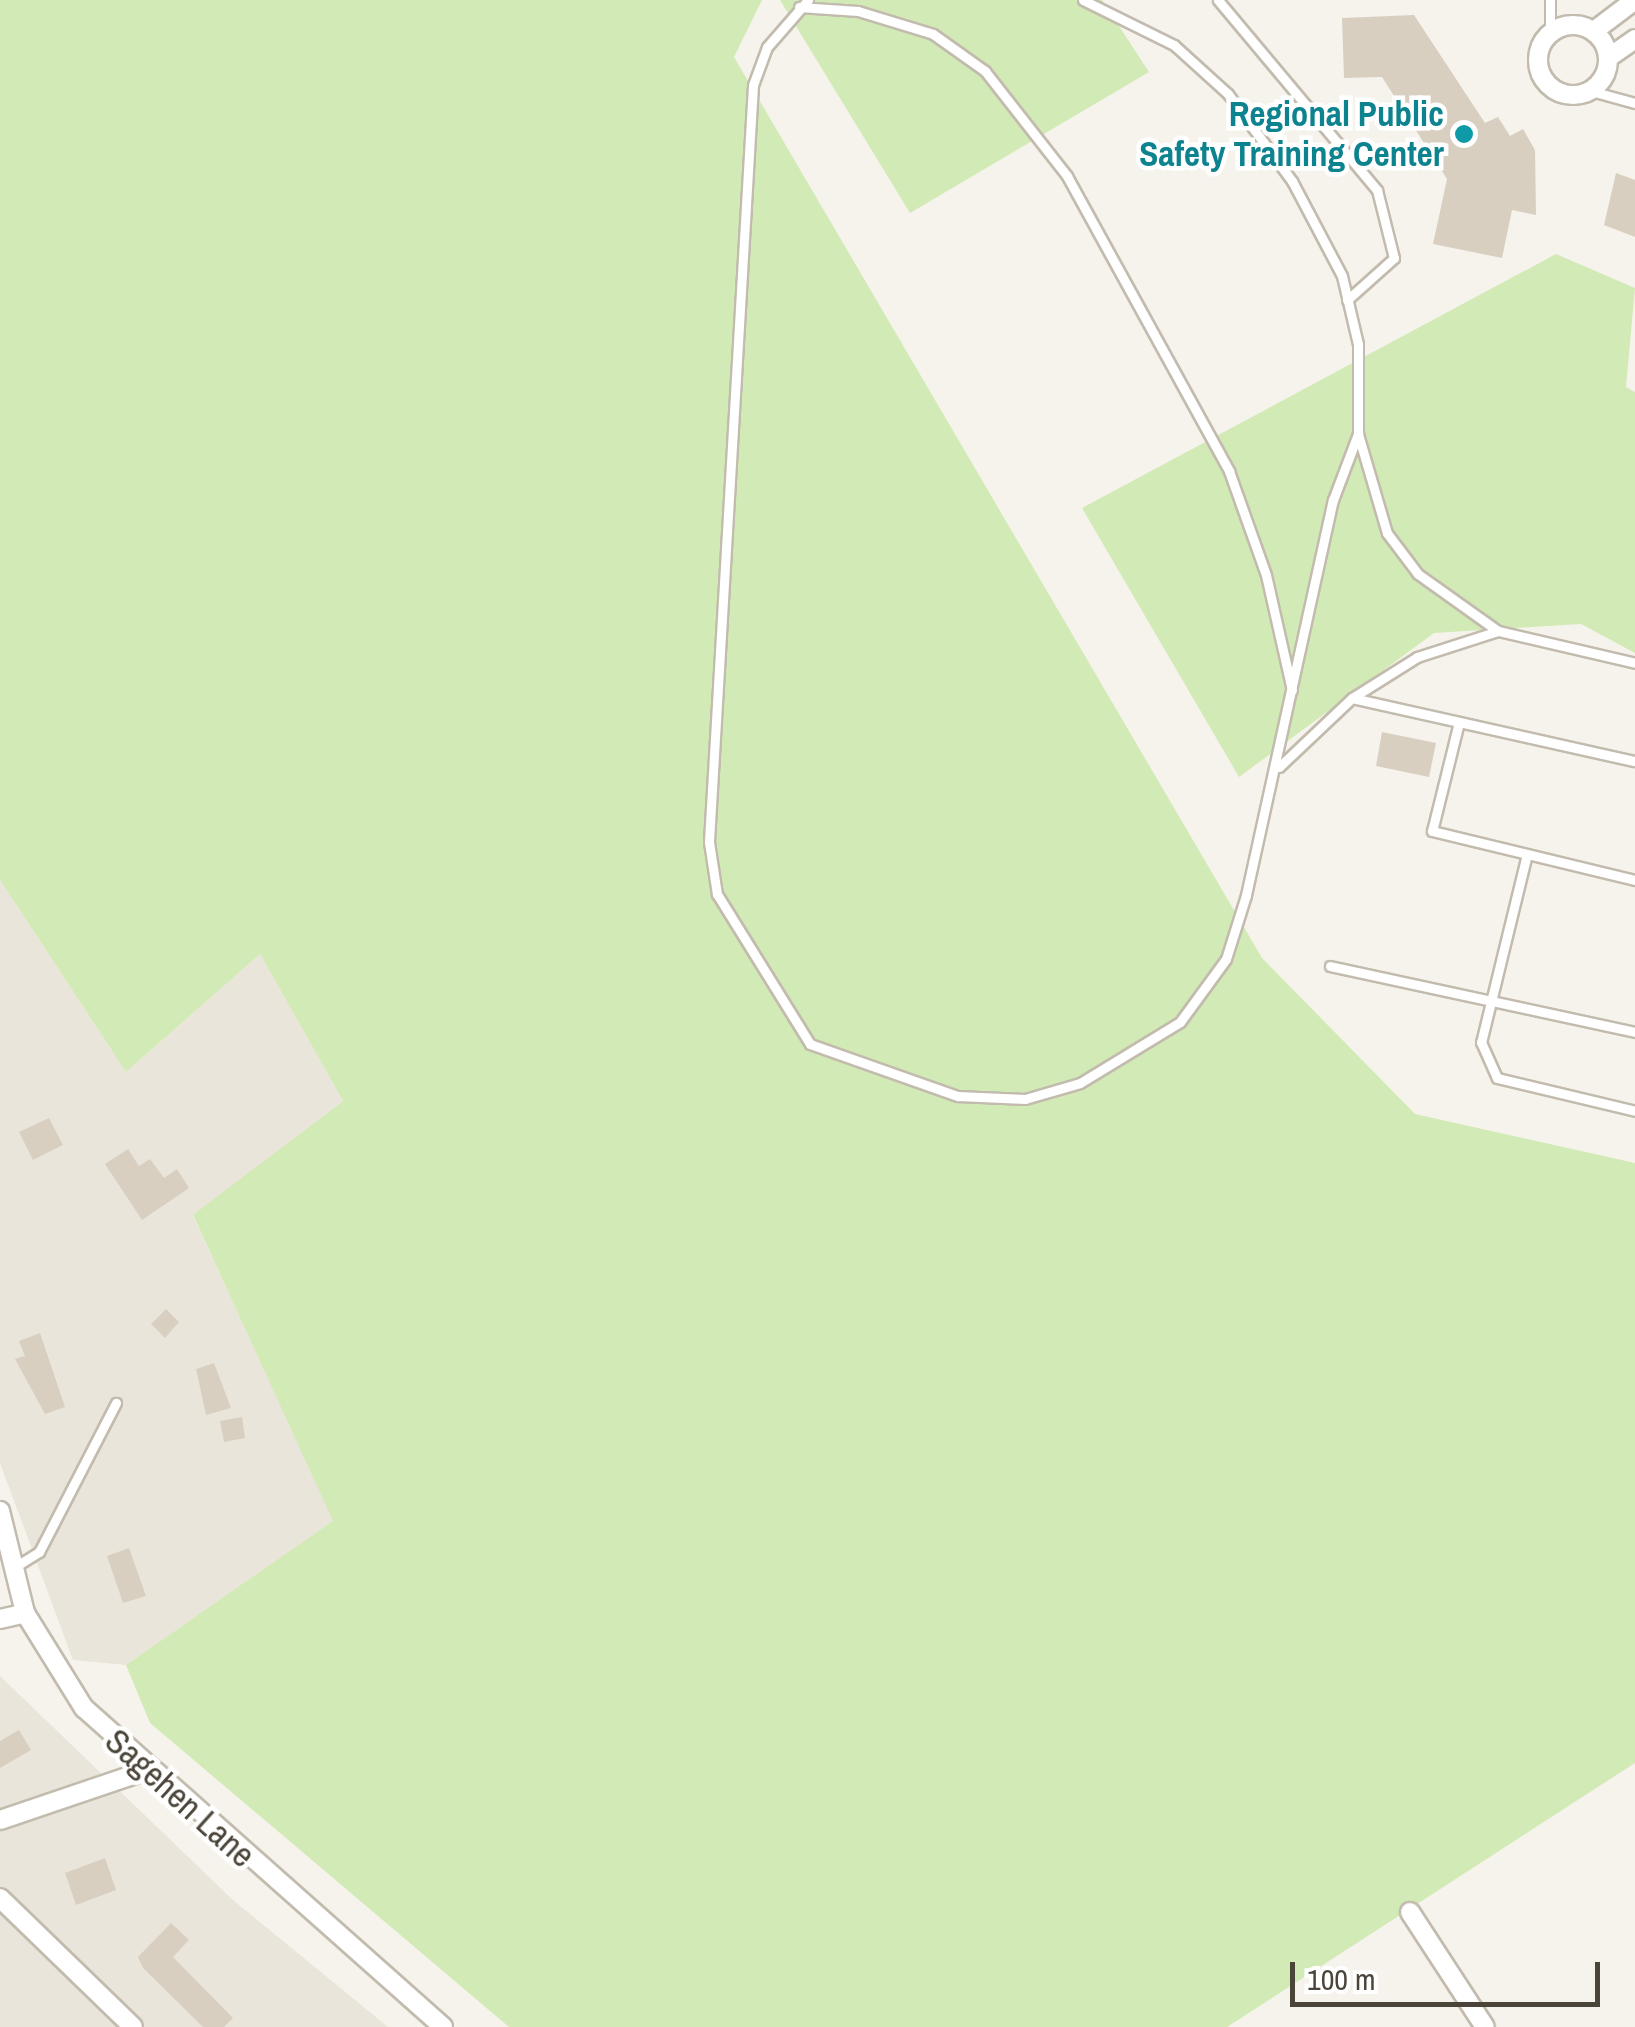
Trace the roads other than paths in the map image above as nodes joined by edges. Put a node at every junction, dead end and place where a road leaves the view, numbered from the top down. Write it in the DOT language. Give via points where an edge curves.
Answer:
graph roads {
  1 [pos="808,0"];
  2 [pos="1083,0"];
  3 [pos="1218,0"];
  4 [pos="1550,0"];
  5 [pos="1635,0"];
  6 [pos="1113,5"];
  7 [pos="796,7"];
  8 [pos="1594,31"];
  9 [pos="1550,33"];
  10 [pos="1635,40"];
  11 [pos="1608,58"];
  12 [pos="1591,91"];
  13 [pos="1635,103"];
  14 [pos="1348,300"];
  15 [pos="1358,434"];
  16 [pos="1498,631"];
  17 [pos="1635,663"];
  18 [pos="1294,697"];
  19 [pos="1352,698"];
  20 [pos="1460,722"];
  21 [pos="1635,760"];
  22 [pos="1278,768"];
  23 [pos="1527,854"];
  24 [pos="1635,880"];
  25 [pos="1330,966"];
  26 [pos="1490,1007"];
  27 [pos="1635,1032"];
  28 [pos="1635,1111"];
  29 [pos="116,1403"];
  30 [pos="0,1511"];
  31 [pos="18,1565"];
  32 [pos="25,1612"];
  33 [pos="0,1619"];
  34 [pos="145,1772"];
  35 [pos="0,1820"];
  36 [pos="0,1898"];
  37 [pos="1410,1912"];
  38 [pos="133,2027"];
  39 [pos="444,2027"];
  40 [pos="1485,2027"];
  1 -- 7 [label="lane"];
  2 -- 6 [label="lane"];
  3 -- 14 [label="lane" via="1378,190 1394,258"];
  4 -- 9 [label="lane"];
  5 -- 8 [label="street"];
  6 -- 14 [label="lane" via="1174,45 1228,94 1292,181"];
  7 -- 18 [label="lane" via="858,11 933,34 985,71 1067,176 1229,471 1266,575"];
  7 -- 22 [label="lane" via="753,85 709,842 717,894 764,980 810,1044 894,1080 958,1096 1025,1099 1080,1083 1180,1022 1226,959"];
  8 -- 9 [label="street" via="1572,24"];
  8 -- 11 [label="street"];
  9 -- 12 [label="street" via="1538,52 1541,75 1568,95"];
  10 -- 11 [label="street"];
  11 -- 12 [label="street"];
  12 -- 13 [label="lane"];
  14 -- 15 [label="lane"];
  15 -- 16 [label="lane" via="1388,532 1418,574"];
  15 -- 18 [label="lane" via="1333,500"];
  16 -- 17 [label="lane"];
  16 -- 19 [label="lane" via="1417,658"];
  18 -- 22 [label="lane"];
  19 -- 20 [label="lane"];
  19 -- 22 [label="lane"];
  20 -- 21 [label="lane"];
  20 -- 23 [label="lane" via="1432,830"];
  23 -- 24 [label="lane"];
  23 -- 26 [label="lane"];
  25 -- 26 [label="lane"];
  26 -- 27 [label="lane"];
  26 -- 28 [label="lane" via="1481,1042 1497,1078"];
  29 -- 31 [label="lane" via="39,1552"];
  30 -- 31 [label="street, Sagehen Lane"];
  31 -- 32 [label="street, Sagehen Lane"];
  32 -- 33 [label="street"];
  32 -- 34 [label="street, Sagehen Lane" via="59,1677"];
  34 -- 35 [label="street"];
  34 -- 39 [label="street, Sagehen Lane"];
  36 -- 38 [label="street"];
  37 -- 40 [label="street"];
}
